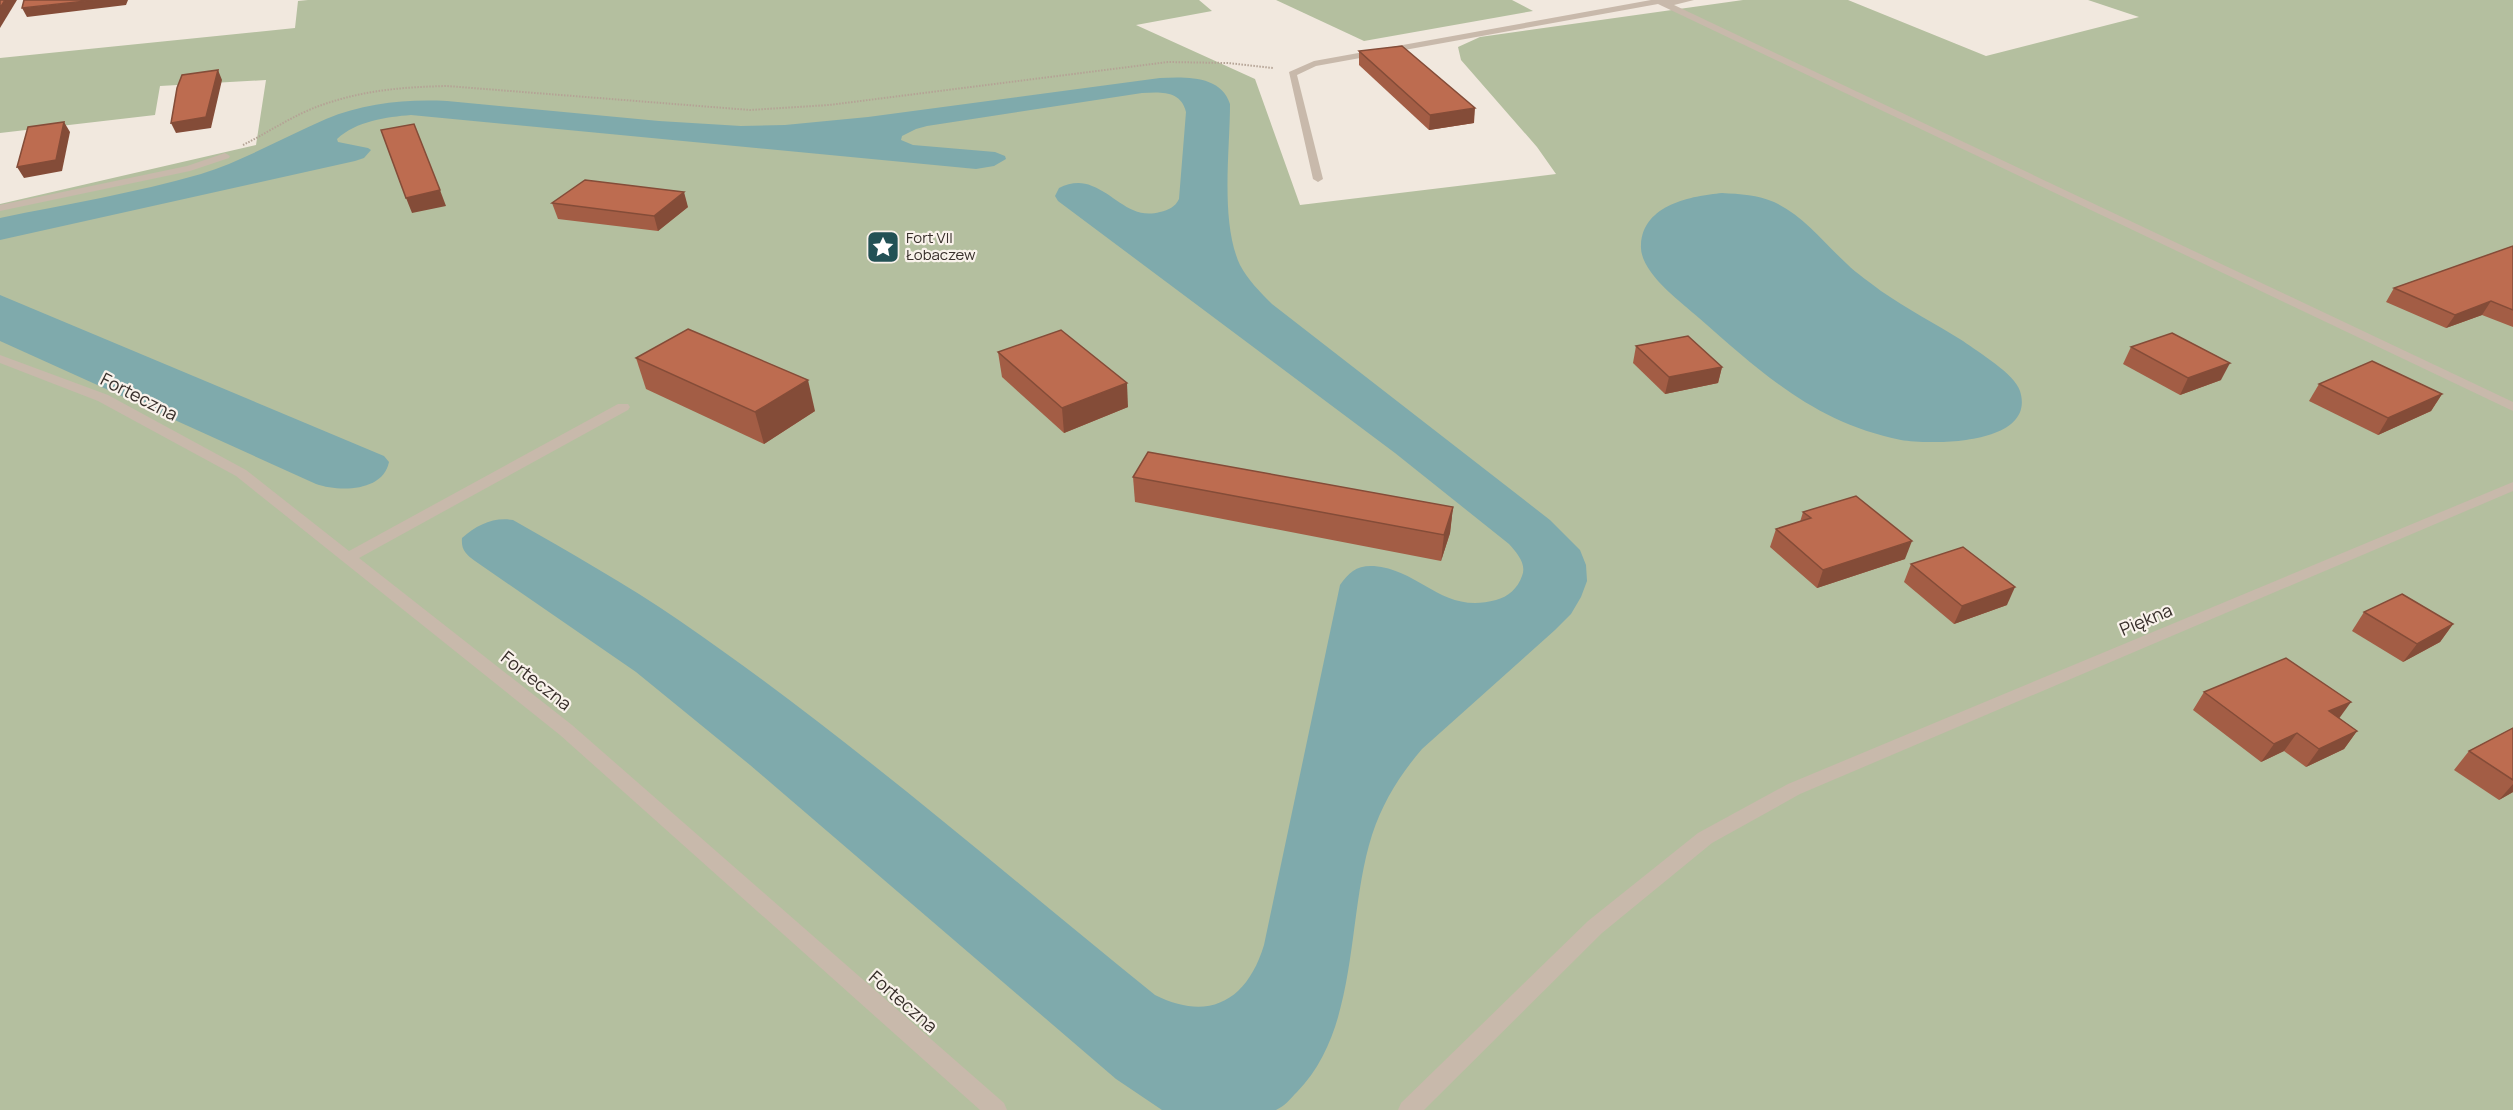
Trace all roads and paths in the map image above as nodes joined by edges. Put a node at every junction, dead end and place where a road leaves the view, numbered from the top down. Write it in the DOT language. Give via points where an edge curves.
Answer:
graph roads {
  1 [pos="1690,0"];
  2 [pos="1661,2"];
  3 [pos="1300,70"];
  4 [pos="225,156"];
  5 [pos="1318,179"];
  6 [pos="0,208"];
  7 [pos="0,359"];
  8 [pos="623,407"];
  9 [pos="2513,408"];
  10 [pos="2513,486"];
  11 [pos="348,558"];
  12 [pos="996,1110"];
  13 [pos="1409,1110"];
  1 -- 2 [label="street"];
  2 -- 3 [label="street" via="1314,64"];
  2 -- 9 [label="street"];
  3 -- 4 [label="path" via="1168,62 829,105 750,110 447,86 398,87 321,105"];
  3 -- 5 [label="street" via="1292,74"];
  4 -- 6 [label="street" via="190,168"];
  7 -- 11 [label="street, Forteczna" via="103,398 241,473"];
  8 -- 11 [label="street"];
  10 -- 13 [label="street, Piękna" via="1794,789 1705,838 1595,927"];
  11 -- 12 [label="street, Forteczna" via="566,730"];
}
